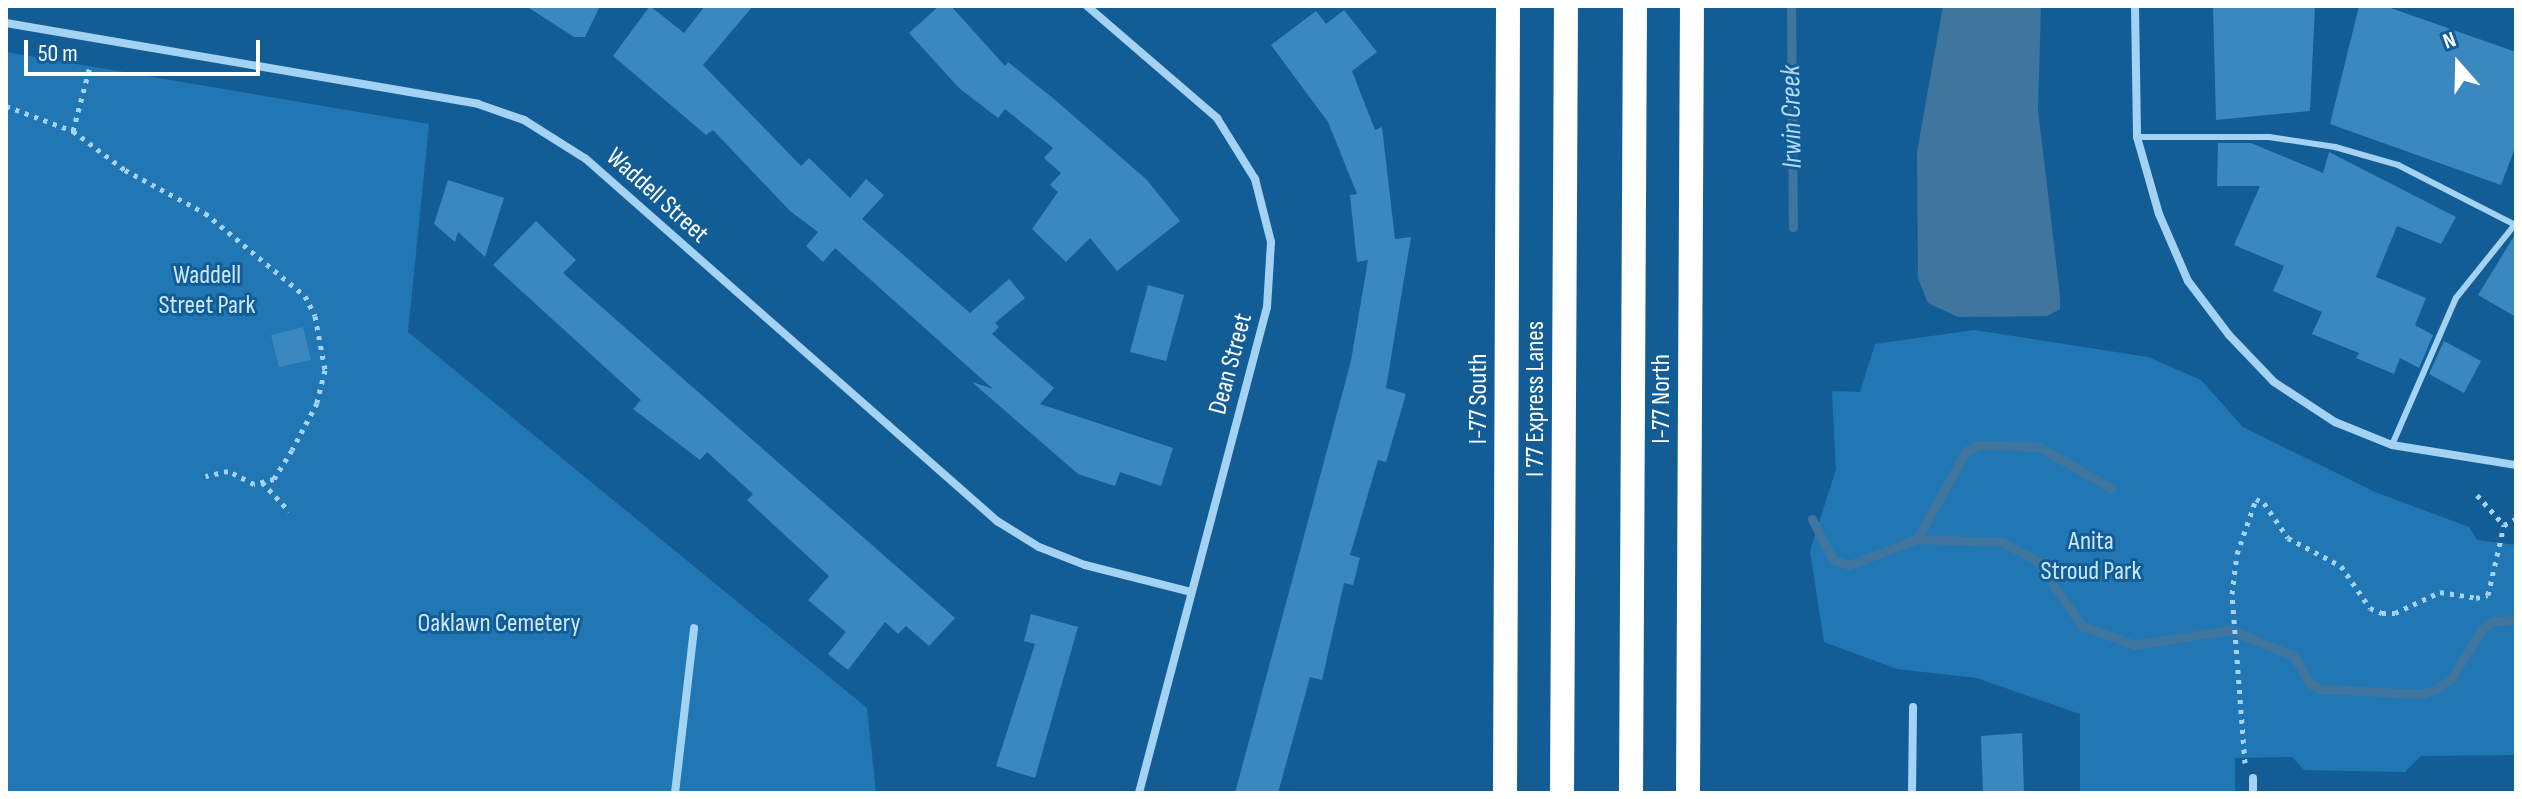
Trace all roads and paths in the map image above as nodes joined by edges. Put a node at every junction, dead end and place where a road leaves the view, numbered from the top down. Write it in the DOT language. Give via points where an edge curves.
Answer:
graph roads {
  1 [pos="1087,6"];
  2 [pos="1508,6"];
  3 [pos="1566,6"];
  4 [pos="1635,6"];
  5 [pos="1692,6"];
  6 [pos="2135,6"];
  7 [pos="6,23"];
  8 [pos="90,66"];
  9 [pos="6,106"];
  10 [pos="73,131"];
  11 [pos="2137,137"];
  12 [pos="2516,224"];
  13 [pos="2392,445"];
  14 [pos="2516,465"];
  15 [pos="206,476"];
  16 [pos="262,482"];
  17 [pos="2477,495"];
  18 [pos="289,511"];
  19 [pos="2516,519"];
  20 [pos="2504,525"];
  21 [pos="1191,592"];
  22 [pos="694,628"];
  23 [pos="1913,707"];
  24 [pos="2253,778"];
  25 [pos="675,793"];
  26 [pos="1139,793"];
  27 [pos="1505,793"];
  28 [pos="1562,793"];
  29 [pos="1631,793"];
  30 [pos="1688,793"];
  31 [pos="1912,793"];
  32 [pos="2253,793"];
  1 -- 21 [label="street, Dean Street" via="1217,118 1255,179 1267,220 1267,307"];
  2 -- 27 [label="highway, I-77 South"];
  3 -- 28 [label="highway, I 77 Express Lanes"];
  4 -- 29 [label="highway"];
  5 -- 30 [label="highway, I-77 North"];
  6 -- 11 [label="street"];
  7 -- 21 [label="street, Waddell Street" via="478,104 524,120 586,159 997,521 1039,547 1085,565"];
  8 -- 10 [label="path"];
  9 -- 10 [label="path"];
  10 -- 16 [label="path" via="125,170 205,213 305,296 315,316 325,370 317,403 292,450 274,479"];
  11 -- 12 [label="lane" via="2269,137 2335,147 2398,165"];
  11 -- 13 [label="street" via="2159,214 2188,281 2229,335 2274,382 2335,422"];
  12 -- 13 [label="lane" via="2456,298"];
  13 -- 14 [label="street"];
  15 -- 16 [label="path" via="228,471 254,484"];
  16 -- 18 [label="path"];
  17 -- 20 [label="path"];
  19 -- 20 [label="path"];
  20 -- 24 [label="path" via="2488,595 2440,592 2395,613 2382,613 2370,608 2341,566 2288,538 2256,499 2237,554 2233,616 2241,664 2243,758"];
  21 -- 26 [label="street, Dean Street"];
  22 -- 25 [label="street"];
  23 -- 31 [label="street"];
  24 -- 32 [label="street"];
}
